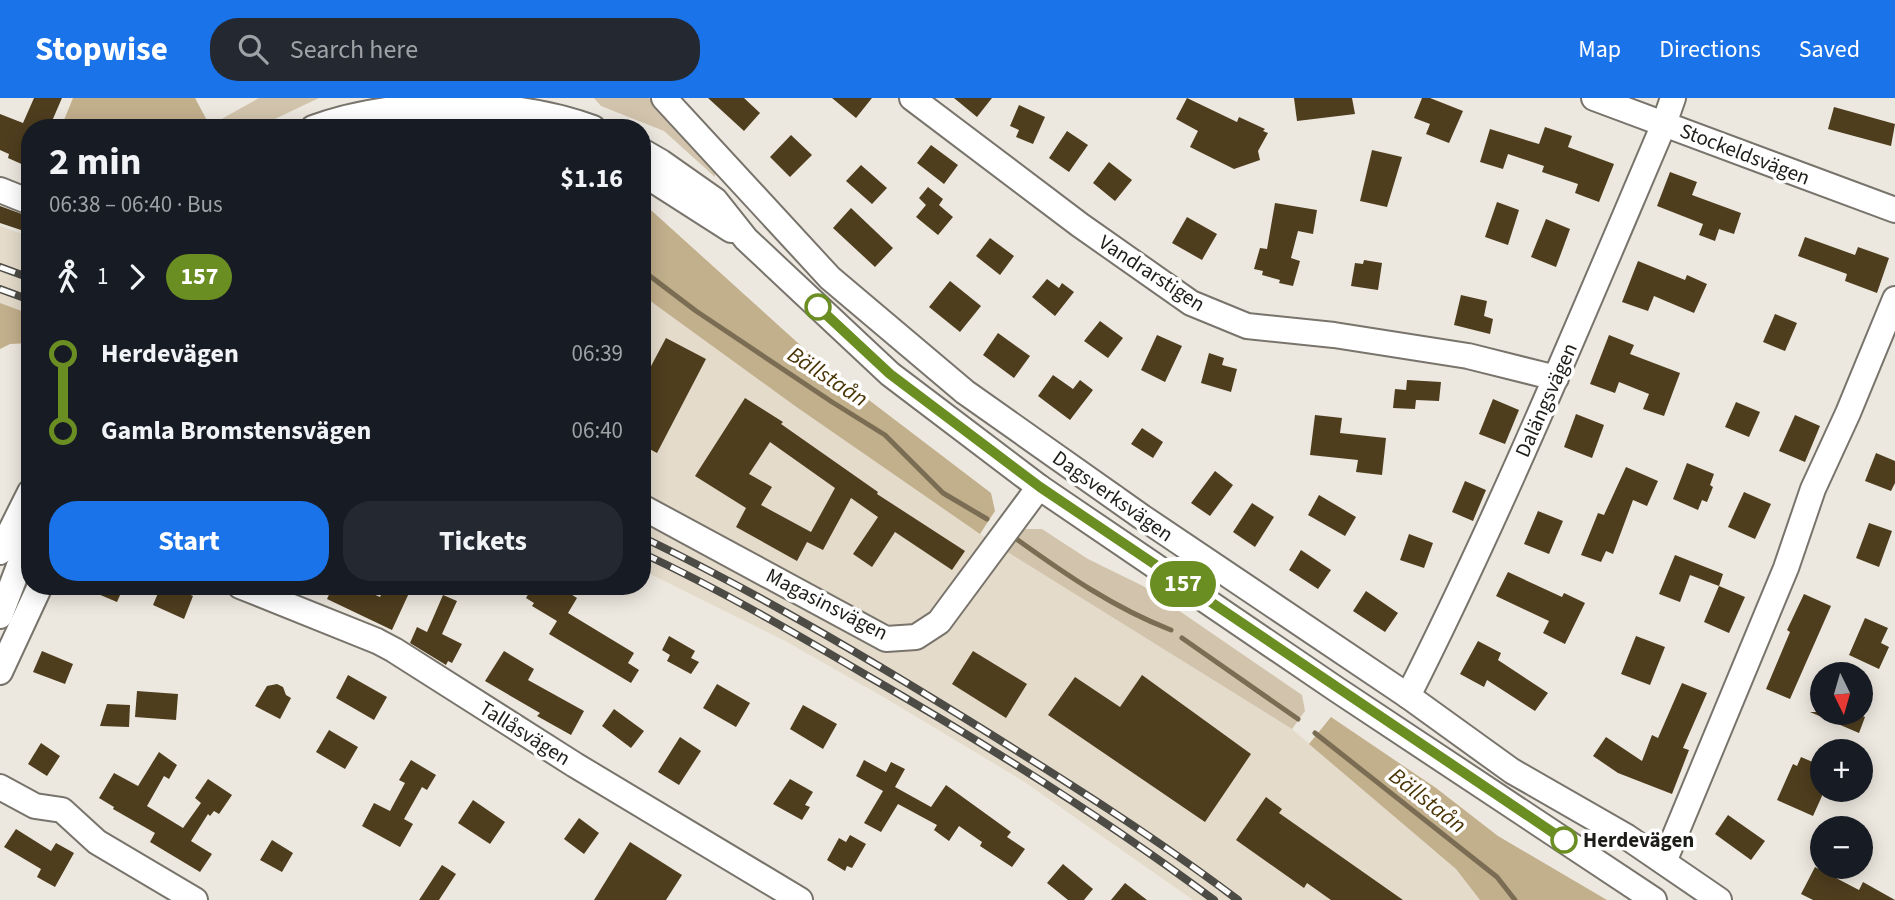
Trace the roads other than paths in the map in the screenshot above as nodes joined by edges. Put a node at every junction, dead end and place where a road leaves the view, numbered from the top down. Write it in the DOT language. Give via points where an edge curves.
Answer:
graph roads {
  1 [pos="664,98"];
  2 [pos="912,98"];
  3 [pos="1594,98"];
  4 [pos="1673,98"];
  5 [pos="531,111"];
  6 [pos="343,119"];
  7 [pos="571,119"];
  8 [pos="1664,124"];
  9 [pos="651,157"];
  10 [pos="651,179"];
  11 [pos="0,190"];
  12 [pos="21,198"];
  13 [pos="1895,210"];
  14 [pos="746,239"];
  15 [pos="1895,299"];
  16 [pos="1556,378"];
  17 [pos="1040,487"];
  18 [pos="21,510"];
  19 [pos="651,512"];
  20 [pos="0,551"];
  21 [pos="21,561"];
  22 [pos="36,595"];
  23 [pos="262,595"];
  24 [pos="0,616"];
  25 [pos="0,673"];
  26 [pos="1408,696"];
  27 [pos="0,787"];
  28 [pos="1664,862"];
  29 [pos="195,900"];
  30 [pos="800,900"];
  31 [pos="1654,900"];
  32 [pos="1719,900"];
  1 -- 26 [label="street, Dagsverksvägen" via="830,278 965,392"];
  2 -- 16 [label="street, Vandrarstigen" via="1191,303 1247,326 1468,356"];
  3 -- 8 [label="street, Stockeldsvägen"];
  4 -- 8 [label="street, Dalängsvägen"];
  5 -- 6 [label="street" via="475,102 424,103"];
  5 -- 7 [label="street"];
  8 -- 13 [label="street, Stockeldsvägen"];
  8 -- 16 [label="street, Dalängsvägen"];
  9 -- 14 [label="street" via="715,200"];
  10 -- 14 [label="street"];
  11 -- 12 [label="street"];
  14 -- 17 [label="street" via="890,374"];
  15 -- 28 [label="street" via="1813,489 1786,568"];
  16 -- 26 [label="street, Dalängsvägen" via="1463,588"];
  17 -- 19 [label="street, Magasinsvägen" via="939,622 916,637 886,639"];
  17 -- 31 [label="street"];
  18 -- 20 [label="street"];
  21 -- 24 [label="street"];
  22 -- 25 [label="street"];
  23 -- 30 [label="street, Tallåsvägen" via="394,650"];
  26 -- 28 [label="street, Dagsverksvägen" via="1512,771"];
  27 -- 29 [label="street" via="35,806 62,810 97,842"];
  28 -- 32 [label="street, Dagsverksvägen"];
}
